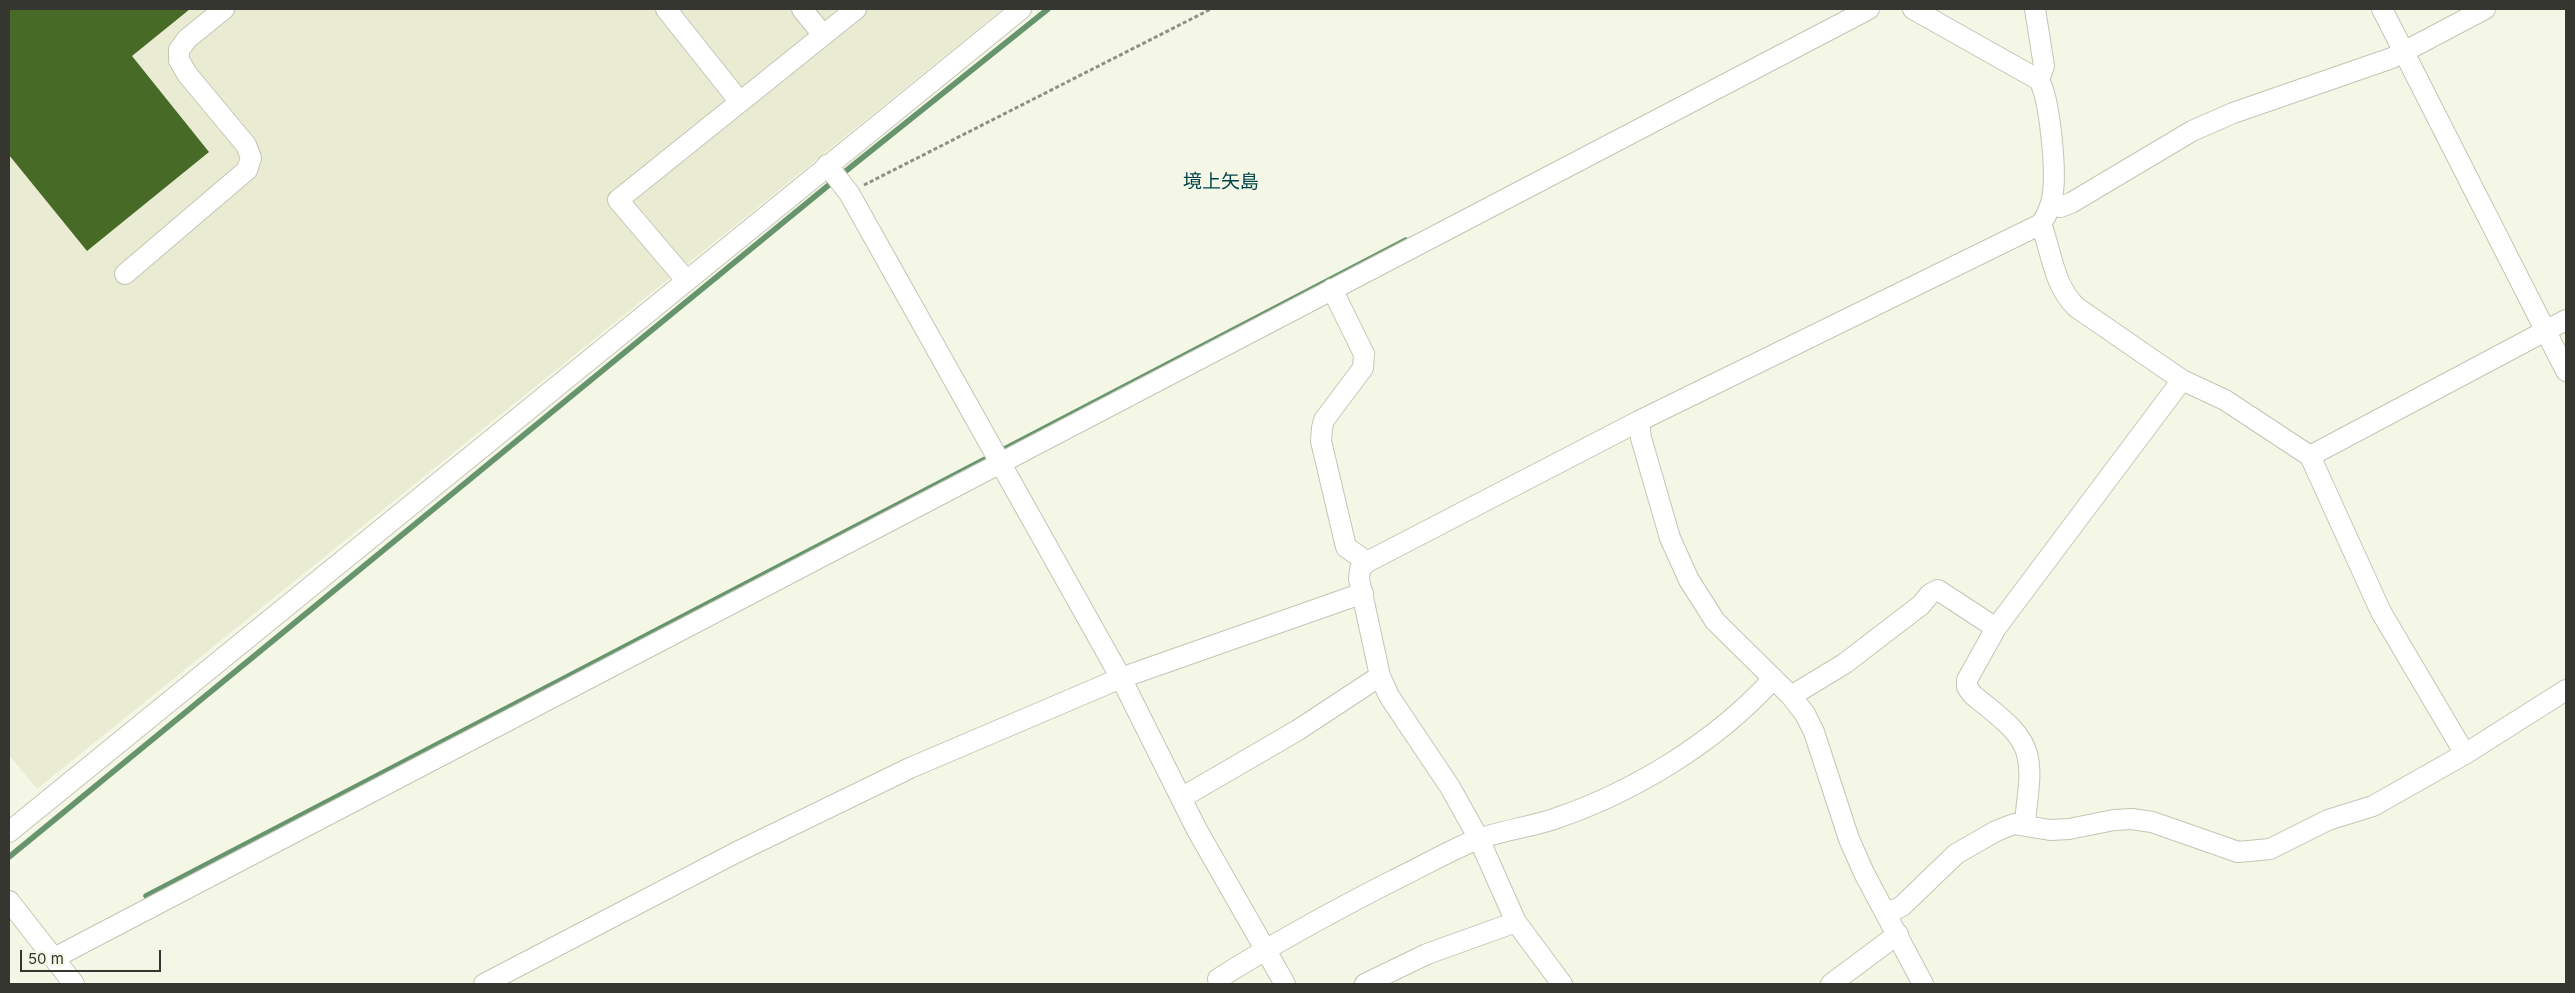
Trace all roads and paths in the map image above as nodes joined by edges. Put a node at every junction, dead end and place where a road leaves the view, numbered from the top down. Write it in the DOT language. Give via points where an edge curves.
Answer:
graph roads {
  1 [pos="224,9"];
  2 [pos="666,9"];
  3 [pos="802,9"];
  4 [pos="856,9"];
  5 [pos="1021,9"];
  6 [pos="1211,9"];
  7 [pos="1869,9"];
  8 [pos="1913,9"];
  9 [pos="2035,9"];
  10 [pos="2382,9"];
  11 [pos="2485,9"];
  12 [pos="823,35"];
  13 [pos="2405,52"];
  14 [pos="2039,80"];
  15 [pos="740,102"];
  16 [pos="826,165"];
  17 [pos="849,193"];
  18 [pos="2050,205"];
  19 [pos="2041,224"];
  20 [pos="125,274"];
  21 [pos="686,280"];
  22 [pos="1332,289"];
  23 [pos="2566,320"];
  24 [pos="2545,331"];
  25 [pos="2566,371"];
  26 [pos="2182,380"];
  27 [pos="1639,421"];
  28 [pos="2310,456"];
  29 [pos="999,463"];
  30 [pos="1367,562"];
  31 [pos="1363,593"];
  32 [pos="1996,628"];
  33 [pos="1380,676"];
  34 [pos="1121,678"];
  35 [pos="1772,680"];
  36 [pos="2566,690"];
  37 [pos="1791,696"];
  38 [pos="2466,754"];
  39 [pos="1181,798"];
  40 [pos="2025,824"];
  41 [pos="9,832"];
  42 [pos="1479,839"];
  43 [pos="9,901"];
  44 [pos="1886,914"];
  45 [pos="1516,922"];
  46 [pos="1898,934"];
  47 [pos="1264,949"];
  48 [pos="54,958"];
  49 [pos="1218,979"];
  50 [pos="74,984"];
  51 [pos="484,984"];
  52 [pos="1285,984"];
  53 [pos="1365,984"];
  54 [pos="1562,984"];
  55 [pos="1831,984"];
  56 [pos="1923,984"];
  1 -- 20 [label="street" via="188,39 179,50 179,60 246,145 251,158 247,170"];
  2 -- 15 [label="street"];
  3 -- 12 [label="street"];
  4 -- 12 [label="street"];
  5 -- 16 [label="street"];
  6 -- 17 [label="path"];
  7 -- 22 [label="street"];
  8 -- 14 [label="street"];
  9 -- 14 [label="street" via="2044,66"];
  10 -- 13 [label="street"];
  11 -- 13 [label="street"];
  12 -- 15 [label="street"];
  13 -- 18 [label="street" via="2233,113 2160,149 2071,203 2060,207"];
  13 -- 24 [label="street"];
  14 -- 18 [label="street" via="2047,104 2054,175"];
  15 -- 21 [label="street" via="618,200"];
  16 -- 17 [label="street"];
  16 -- 21 [label="street"];
  17 -- 29 [label="street"];
  18 -- 19 [label="street"];
  19 -- 26 [label="street" via="2055,274 2065,296"];
  19 -- 27 [label="street"];
  21 -- 41 [label="street"];
  22 -- 29 [label="street"];
  22 -- 30 [label="street" via="1364,354 1363,368 1324,420 1321,441 1346,547"];
  23 -- 24 [label="street"];
  24 -- 25 [label="street"];
  24 -- 28 [label="street"];
  26 -- 28 [label="street" via="2225,400"];
  26 -- 32 [label="street"];
  27 -- 30 [label="street"];
  27 -- 35 [label="street" via="1670,538 1689,580 1715,621"];
  28 -- 38 [label="street" via="2381,612"];
  29 -- 34 [label="street"];
  29 -- 48 [label="street"];
  30 -- 31 [label="street" via="1360,569"];
  31 -- 33 [label="street"];
  31 -- 34 [label="street"];
  32 -- 37 [label="street" via="1938,590 1844,664"];
  32 -- 40 [label="street" via="1974,664 1967,687 2014,732 2027,753"];
  33 -- 39 [label="street" via="1298,730"];
  33 -- 42 [label="street" via="1406,724 1450,787"];
  34 -- 39 [label="street"];
  34 -- 51 [label="street" via="910,768 735,852"];
  35 -- 37 [label="street"];
  35 -- 42 [label="street" via="1756,698 1666,766 1609,796 1555,818"];
  36 -- 38 [label="street"];
  37 -- 44 [label="street" via="1814,732 1849,839"];
  38 -- 40 [label="street" via="2373,806 2328,820 2286,842 2259,851 2238,852 2138,820 2114,820 2050,830"];
  39 -- 47 [label="street"];
  40 -- 44 [label="street" via="2005,827 1956,854 1902,906"];
  42 -- 45 [label="street"];
  42 -- 47 [label="street" via="1364,895"];
  43 -- 48 [label="street"];
  44 -- 46 [label="street"];
  45 -- 53 [label="street" via="1427,954"];
  45 -- 54 [label="street"];
  46 -- 55 [label="street"];
  46 -- 56 [label="street"];
  47 -- 49 [label="street"];
  47 -- 52 [label="street"];
  48 -- 50 [label="street"];
}
